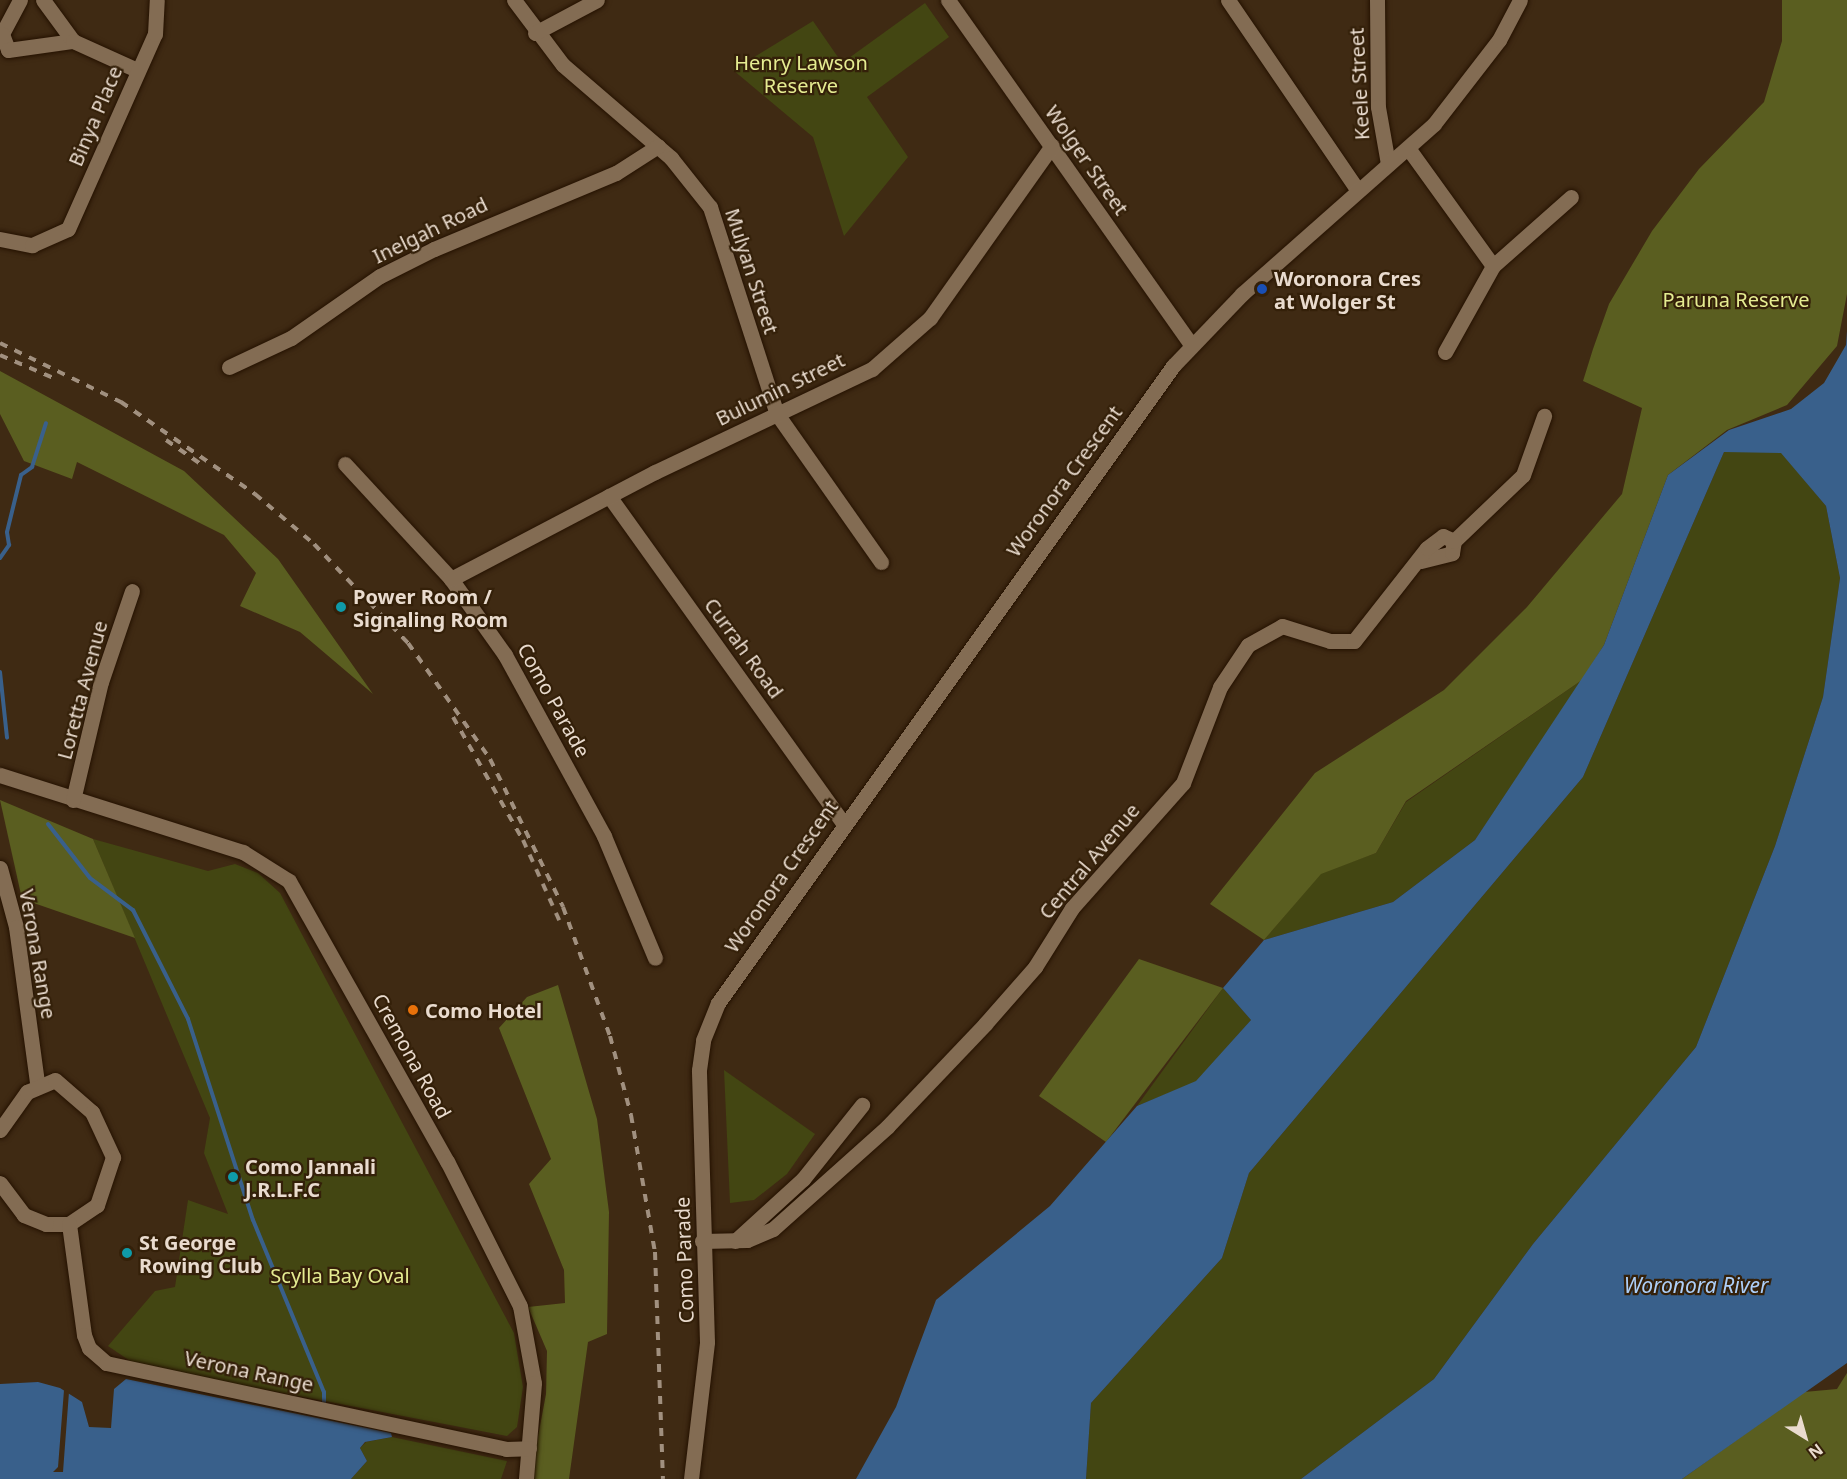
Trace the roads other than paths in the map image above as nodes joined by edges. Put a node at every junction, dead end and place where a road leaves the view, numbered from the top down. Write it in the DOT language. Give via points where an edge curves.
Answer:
graph roads {
  1 [pos="20,0"];
  2 [pos="43,0"];
  3 [pos="157,0"];
  4 [pos="514,0"];
  5 [pos="597,0"];
  6 [pos="948,0"];
  7 [pos="1228,0"];
  8 [pos="1377,0"];
  9 [pos="1521,0"];
  10 [pos="535,33"];
  11 [pos="73,41"];
  12 [pos="137,70"];
  13 [pos="658,146"];
  14 [pos="1052,146"];
  15 [pos="1408,148"];
  16 [pos="1388,165"];
  17 [pos="1357,189"];
  18 [pos="1571,197"];
  19 [pos="0,238"];
  20 [pos="1493,266"];
  21 [pos="1191,344"];
  22 [pos="1445,352"];
  23 [pos="229,368"];
  24 [pos="777,414"];
  25 [pos="1544,416"];
  26 [pos="345,464"];
  27 [pos="609,496"];
  28 [pos="880,562"];
  29 [pos="451,579"];
  30 [pos="132,591"];
  31 [pos="0,775"];
  32 [pos="73,800"];
  33 [pos="844,824"];
  34 [pos="0,868"];
  35 [pos="656,958"];
  36 [pos="703,1040"];
  37 [pos="37,1083"];
  38 [pos="861,1105"];
  39 [pos="0,1130"];
  40 [pos="0,1183"];
  41 [pos="69,1224"];
  42 [pos="702,1241"];
  43 [pos="735,1241"];
  44 [pos="529,1448"];
  45 [pos="526,1479"];
  46 [pos="691,1479"];
  1 -- 11 [label="street" via="2,34 8,50"];
  2 -- 11 [label="street"];
  3 -- 12 [label="street, Binya Place" via="158,24"];
  4 -- 10 [label="street, Mulyan Street"];
  5 -- 10 [label="street"];
  6 -- 14 [label="street, Wolger Street"];
  7 -- 17 [label="street"];
  8 -- 16 [label="street, Keele Street" via="1378,117"];
  9 -- 15 [label="street, Woronora Crescent" via="1512,22 1454,101"];
  10 -- 13 [label="street, Mulyan Street" via="563,65"];
  11 -- 12 [label="street"];
  12 -- 19 [label="street, Binya Place" via="68,229 52,240 32,245"];
  13 -- 23 [label="street, Inelgah Road" via="616,173 398,267 291,338"];
  13 -- 24 [label="street, Mulyan Street" via="691,178 710,207"];
  14 -- 21 [label="street, Wolger Street"];
  14 -- 24 [label="street, Bulumin Street" via="930,318 905,344 872,369"];
  15 -- 16 [label="street, Woronora Crescent"];
  15 -- 20 [label="street"];
  16 -- 17 [label="street, Woronora Crescent"];
  17 -- 21 [label="street, Woronora Crescent"];
  18 -- 20 [label="street"];
  20 -- 22 [label="street"];
  21 -- 33 [label="street, Woronora Crescent"];
  24 -- 27 [label="street, Bulumin Street"];
  24 -- 28 [label="street, Mulyan Street"];
  25 -- 43 [label="street, Central Avenue" via="1523,476 1454,541 1443,536 1435,541 1421,561 1394,586 1354,641 1330,641 1282,626 1248,645 1220,687 1183,783 1072,908 1010,997 831,1180 773,1229"];
  26 -- 29 [label="street, Como Parade"];
  27 -- 29 [label="street, Bulumin Street"];
  27 -- 33 [label="street, Currah Road"];
  29 -- 35 [label="street, Como Parade" via="529,695 604,836"];
  30 -- 32 [label="street, Loretta Avenue" via="102,682"];
  31 -- 32 [label="street, Cremona Road"];
  32 -- 44 [label="street, Cremona Road" via="259,858 298,894 447,1161 520,1306 532,1355"];
  33 -- 36 [label="street, Woronora Crescent" via="718,1004"];
  34 -- 37 [label="street, Verona Range" via="18,938"];
  36 -- 42 [label="street, Como Parade"];
  37 -- 39 [label="street"];
  37 -- 41 [label="street" via="55,1080 76,1093 110,1143 112,1171 104,1195 89,1213"];
  38 -- 43 [label="street" via="797,1186"];
  40 -- 41 [label="street" via="24,1215 46,1224"];
  41 -- 44 [label="street, Verona Range" via="84,1335 99,1359 506,1449"];
  42 -- 43 [label="street, Central Avenue"];
  42 -- 46 [label="street, Como Parade" via="707,1342"];
  44 -- 45 [label="street, Cremona Road"];
}
